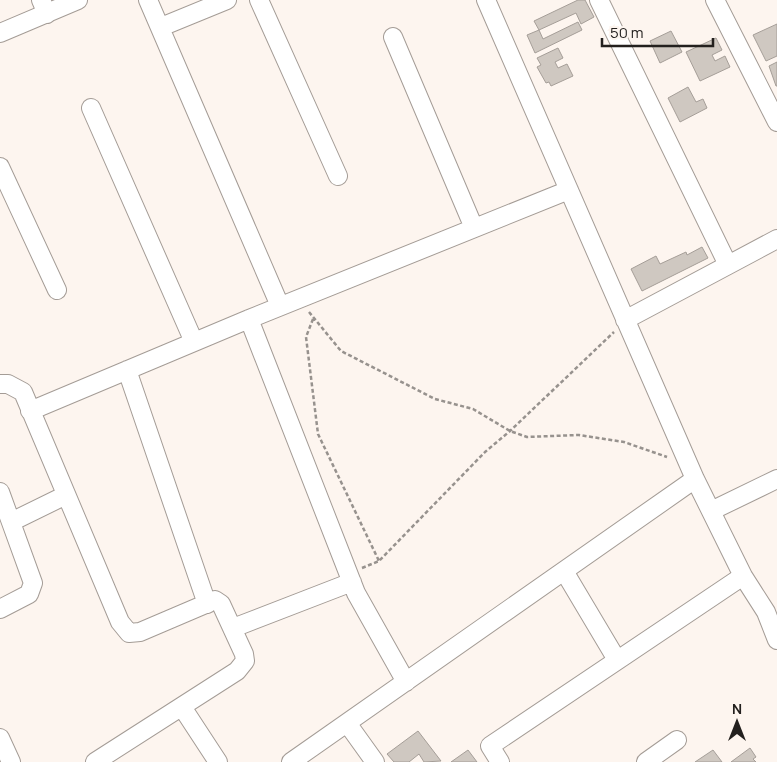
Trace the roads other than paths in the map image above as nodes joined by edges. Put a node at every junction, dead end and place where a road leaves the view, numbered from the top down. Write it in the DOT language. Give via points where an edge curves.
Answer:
graph roads {
  1 [pos="78,0"];
  2 [pos="148,0"];
  3 [pos="227,0"];
  4 [pos="259,0"];
  5 [pos="486,0"];
  6 [pos="599,0"];
  7 [pos="715,0"];
  8 [pos="44,7"];
  9 [pos="161,28"];
  10 [pos="0,33"];
  11 [pos="393,37"];
  12 [pos="91,108"];
  13 [pos="777,122"];
  14 [pos="0,167"];
  15 [pos="338,176"];
  16 [pos="569,190"];
  17 [pos="474,228"];
  18 [pos="777,239"];
  19 [pos="728,265"];
  20 [pos="58,290"];
  21 [pos="280,306"];
  22 [pos="249,319"];
  23 [pos="625,320"];
  24 [pos="194,342"];
  25 [pos="127,370"];
  26 [pos="0,384"];
  27 [pos="30,411"];
  28 [pos="692,472"];
  29 [pos="777,479"];
  30 [pos="0,492"];
  31 [pos="66,495"];
  32 [pos="711,511"];
  33 [pos="6,515"];
  34 [pos="564,571"];
  35 [pos="742,576"];
  36 [pos="350,577"];
  37 [pos="207,604"];
  38 [pos="0,608"];
  39 [pos="771,611"];
  40 [pos="233,628"];
  41 [pos="777,640"];
  42 [pos="618,660"];
  43 [pos="406,682"];
  44 [pos="182,707"];
  45 [pos="347,722"];
  46 [pos="0,738"];
  47 [pos="677,740"];
  48 [pos="11,762"];
  49 [pos="95,762"];
  50 [pos="218,762"];
  51 [pos="291,762"];
  52 [pos="375,762"];
  53 [pos="500,762"];
  54 [pos="646,762"];
  1 -- 8 [label="street"];
  2 -- 9 [label="street"];
  3 -- 9 [label="street"];
  4 -- 15 [label="street"];
  5 -- 16 [label="street"];
  6 -- 19 [label="street"];
  7 -- 13 [label="street"];
  8 -- 10 [label="street"];
  9 -- 21 [label="street"];
  11 -- 17 [label="street"];
  12 -- 24 [label="street"];
  14 -- 20 [label="street"];
  16 -- 17 [label="street"];
  16 -- 23 [label="street"];
  17 -- 21 [label="street"];
  18 -- 19 [label="street"];
  19 -- 23 [label="street"];
  21 -- 22 [label="street"];
  22 -- 24 [label="street"];
  22 -- 36 [label="street"];
  23 -- 28 [label="street"];
  24 -- 25 [label="street"];
  25 -- 27 [label="street"];
  25 -- 37 [label="street"];
  26 -- 27 [label="street" via="8,384 23,392"];
  27 -- 31 [label="street"];
  28 -- 32 [label="street"];
  28 -- 34 [label="street"];
  29 -- 32 [label="street"];
  30 -- 33 [label="street"];
  31 -- 33 [label="street"];
  31 -- 37 [label="street" via="120,622 129,633 140,632"];
  32 -- 35 [label="street"];
  33 -- 38 [label="street" via="32,589 29,594"];
  34 -- 42 [label="street"];
  34 -- 43 [label="street"];
  35 -- 39 [label="street"];
  35 -- 42 [label="street"];
  36 -- 40 [label="street"];
  36 -- 43 [label="street"];
  37 -- 40 [label="street" via="215,600 222,604"];
  39 -- 41 [label="street"];
  40 -- 44 [label="street" via="245,661 237,672"];
  42 -- 53 [label="street" via="490,746"];
  43 -- 45 [label="street"];
  44 -- 49 [label="street"];
  44 -- 50 [label="street"];
  45 -- 51 [label="street"];
  45 -- 52 [label="street"];
  46 -- 48 [label="street"];
  47 -- 54 [label="street"];
}
